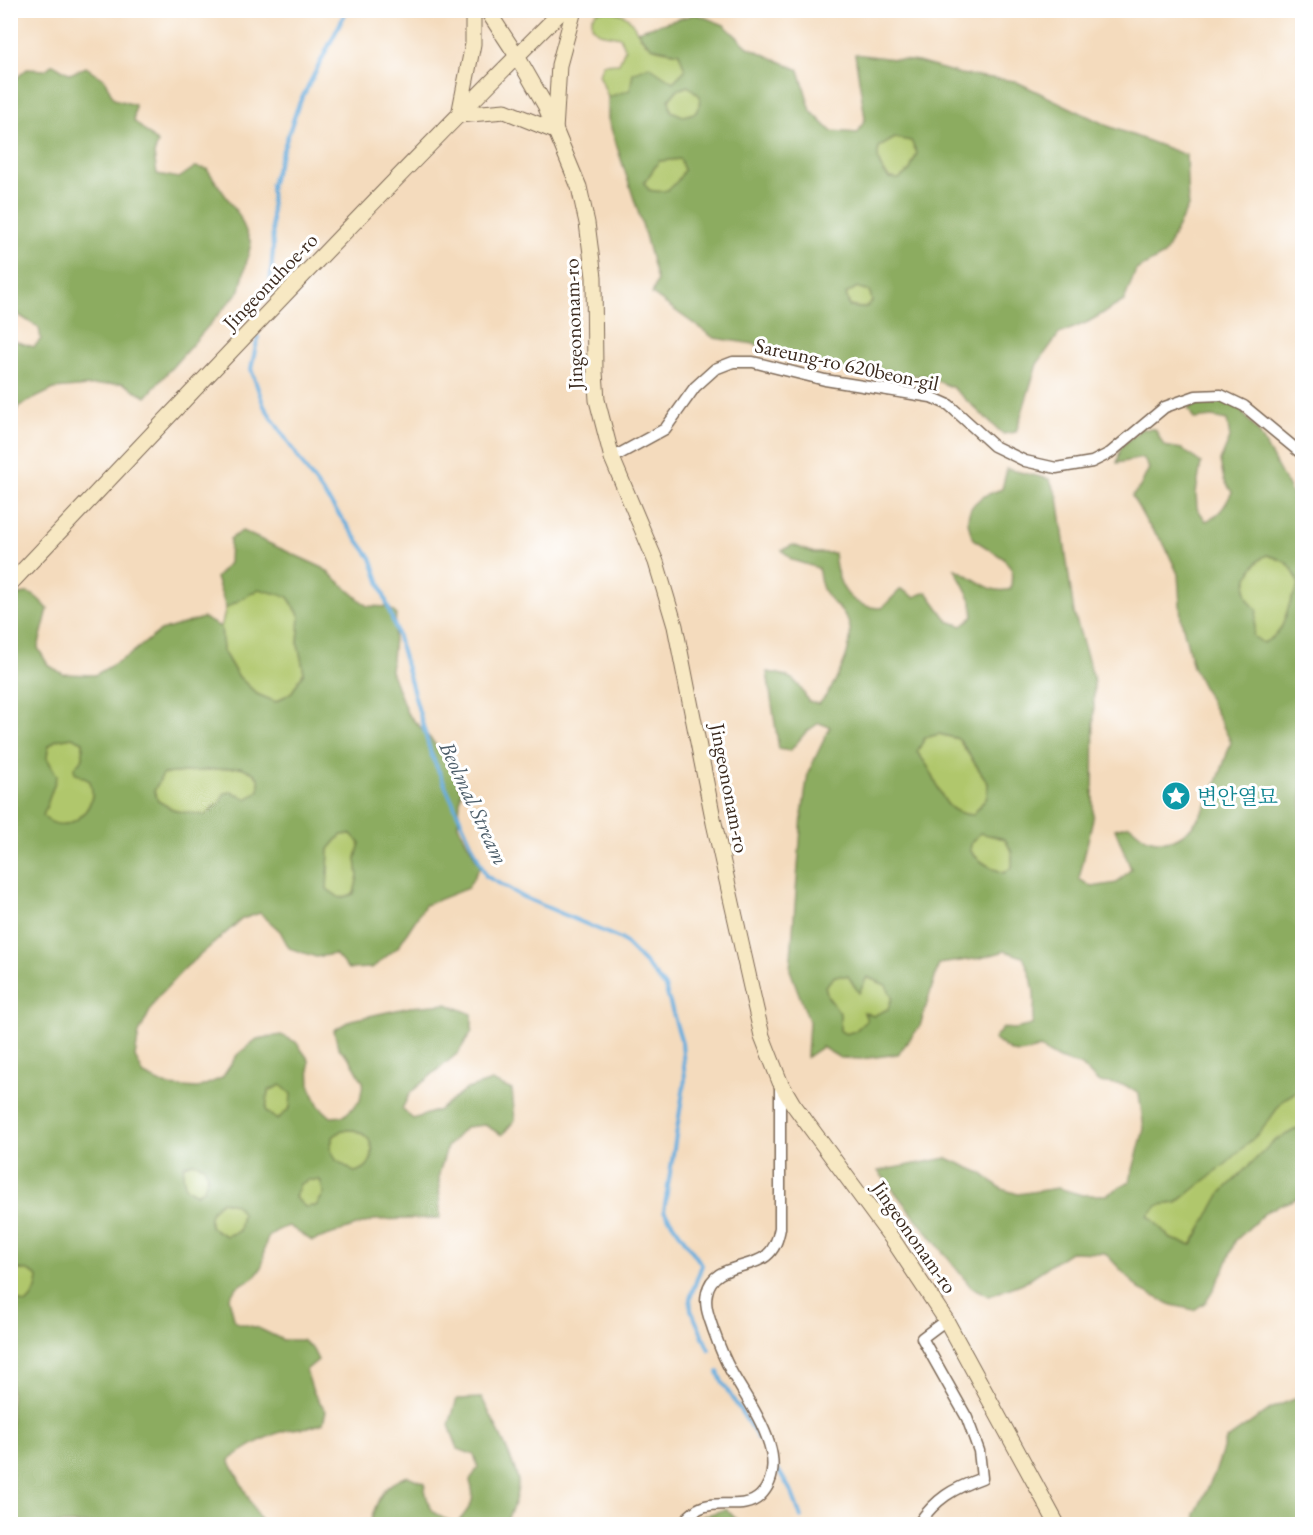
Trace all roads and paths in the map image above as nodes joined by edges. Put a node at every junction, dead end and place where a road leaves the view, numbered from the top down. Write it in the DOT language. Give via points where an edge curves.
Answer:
graph roads {
  1 [pos="472,10"];
  2 [pos="487,10"];
  3 [pos="564,10"];
  4 [pos="574,10"];
  5 [pos="517,56"];
  6 [pos="459,115"];
  7 [pos="555,131"];
  8 [pos="1302,454"];
  9 [pos="612,458"];
  10 [pos="10,584"];
  11 [pos="780,1082"];
  12 [pos="946,1320"];
  13 [pos="681,1524"];
  14 [pos="918,1524"];
  15 [pos="1057,1524"];
  1 -- 6 [label="main road" via="473,44"];
  2 -- 5 [label="main road, Jingeononam-ro"];
  3 -- 5 [label="main road, Jingeonuhoe-ro"];
  4 -- 7 [label="main road" via="559,64"];
  5 -- 6 [label="main road, Jingeonuhoe-ro"];
  5 -- 7 [label="main road, Jingeononam-ro"];
  6 -- 7 [label="main road" via="504,111"];
  6 -- 10 [label="main road, Jingeonuhoe-ro"];
  7 -- 9 [label="main road, Jingeononam-ro" via="579,187 587,223 594,277 597,400"];
  8 -- 9 [label="street, Sareung-ro 620beon-gil" via="1244,406 1221,395 1196,396 1165,407 1101,458 1056,468 1024,461 994,446 949,405 931,397 825,380 753,362 733,362 715,369 695,387 664,429"];
  9 -- 11 [label="main road, Jingeononam-ro" via="645,532 669,605 762,1036"];
  11 -- 12 [label="main road, Jingeononam-ro" via="808,1126 894,1240"];
  11 -- 13 [label="street" via="778,1241 765,1257 734,1267 714,1279 706,1299 721,1351 766,1433 772,1463 770,1479 750,1503 709,1505"];
  12 -- 14 [label="street" via="922,1338 967,1418 979,1451 981,1478 940,1498"];
  12 -- 15 [label="main road, Jingeononam-ro"];
}
